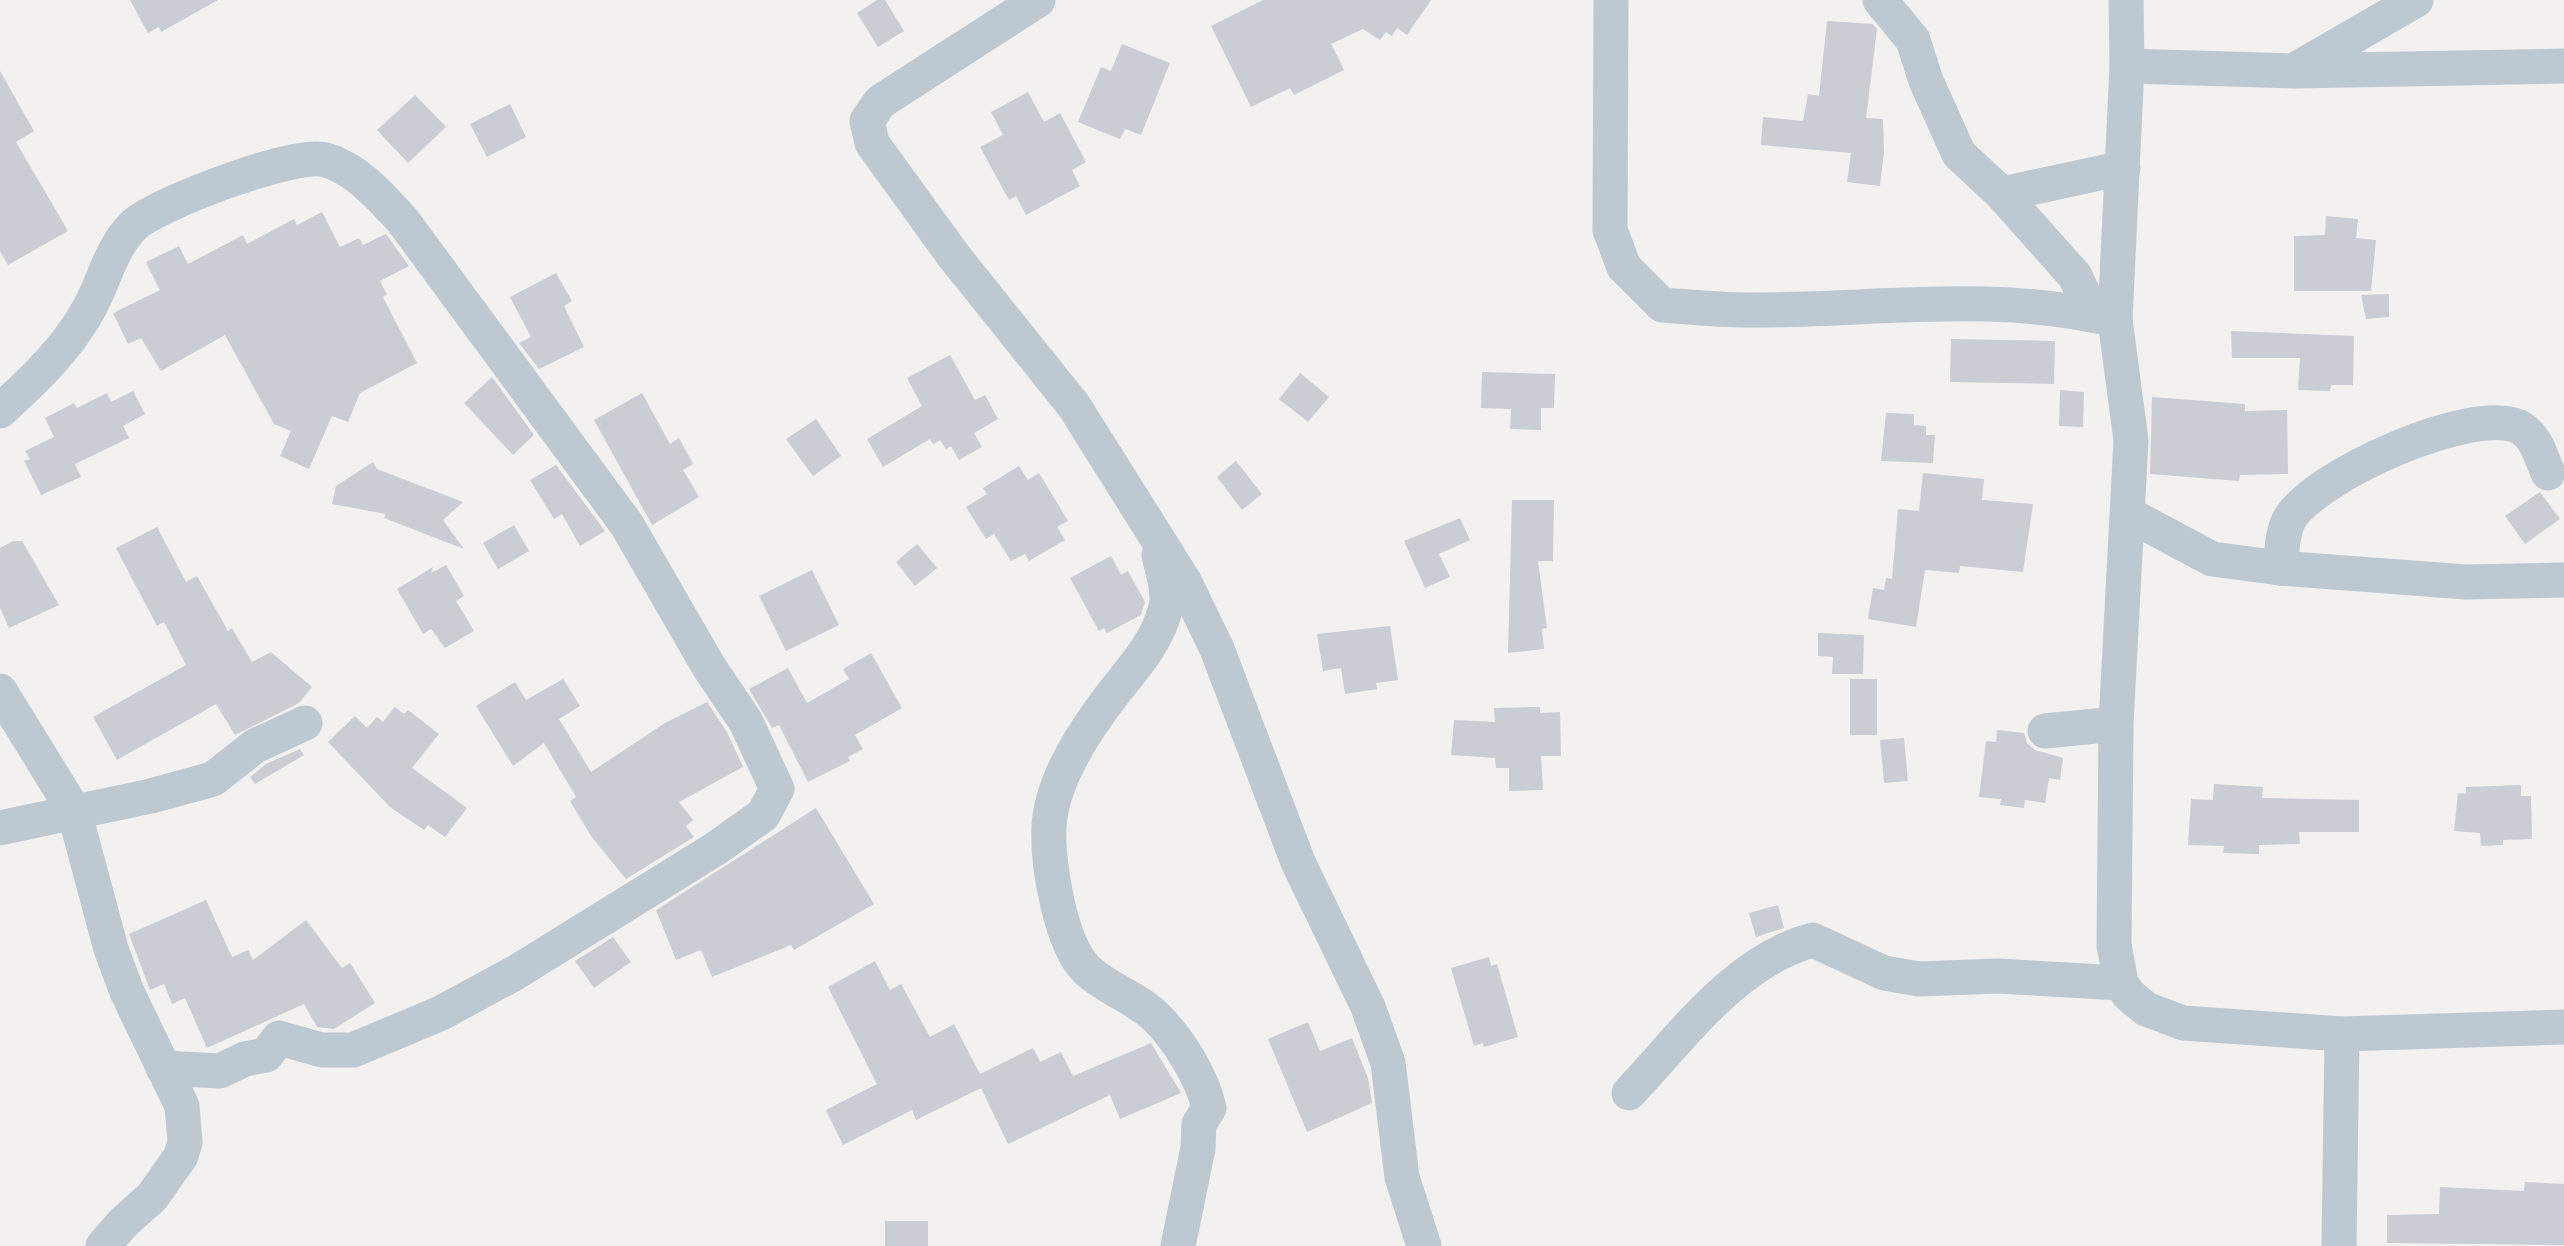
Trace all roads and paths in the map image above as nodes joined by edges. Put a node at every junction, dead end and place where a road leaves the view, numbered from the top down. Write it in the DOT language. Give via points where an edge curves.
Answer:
graph roads {
  1 [pos="1038,0"];
  2 [pos="1610,0"];
  3 [pos="1880,0"];
  4 [pos="2126,0"];
  5 [pos="2416,0"];
  6 [pos="2127,66"];
  7 [pos="2564,66"];
  8 [pos="2294,70"];
  9 [pos="2123,168"];
  10 [pos="2002,194"];
  11 [pos="2104,317"];
  12 [pos="0,411"];
  13 [pos="2548,474"];
  14 [pos="2128,514"];
  15 [pos="1156,533"];
  16 [pos="2280,568"];
  17 [pos="2564,580"];
  18 [pos="0,690"];
  19 [pos="304,723"];
  20 [pos="2116,724"];
  21 [pos="2046,731"];
  22 [pos="74,811"];
  23 [pos="0,828"];
  24 [pos="2121,982"];
  25 [pos="2564,1027"];
  26 [pos="2342,1034"];
  27 [pos="164,1068"];
  28 [pos="1629,1093"];
  29 [pos="103,1246"];
  30 [pos="1178,1246"];
  31 [pos="1424,1246"];
  32 [pos="2338,1246"];
  1 -- 15 [label="street" via="880,102 867,122 872,143 1074,406"];
  2 -- 11 [label="street" via="1610,230 1624,267 1662,305 2039,307"];
  3 -- 10 [label="street" via="1913,40 1960,154"];
  4 -- 6 [label="street"];
  5 -- 8 [label="street"];
  6 -- 8 [label="street"];
  6 -- 9 [label="street"];
  7 -- 8 [label="street"];
  9 -- 10 [label="street"];
  9 -- 11 [label="street"];
  10 -- 11 [label="street"];
  11 -- 14 [label="street" via="2131,440"];
  12 -- 27 [label="street" via="74,334 136,223 261,170 318,158 343,167 403,221 627,525 746,722 777,789 763,815 715,849 515,973 384,1040 322,1050 279,1038 266,1055 220,1071"];
  13 -- 16 [label="street" via="2534,439 2518,426 2452,428 2381,454 2307,501 2288,523"];
  14 -- 16 [label="street" via="2212,559"];
  14 -- 20 [label="street"];
  15 -- 30 [label="street" via="1168,604 1150,646 1073,756 1049,824 1053,877 1075,956 1155,1016 1205,1091 1208,1108 1199,1124"];
  15 -- 31 [label="street" via="1218,648 1282,825 1368,1007 1388,1064 1402,1177"];
  16 -- 17 [label="street" via="2466,582"];
  18 -- 22 [label="street"];
  19 -- 22 [label="street" via="255,746 212,779"];
  20 -- 21 [label="street"];
  20 -- 24 [label="street" via="2114,945"];
  22 -- 23 [label="street"];
  22 -- 27 [label="street" via="111,949"];
  24 -- 26 [label="street" via="2146,1009 2183,1023"];
  24 -- 28 [label="street" via="1919,979 1884,973 1813,940 1777,951 1730,988"];
  25 -- 26 [label="street"];
  26 -- 32 [label="street"];
  27 -- 29 [label="street" via="182,1106 181,1156 152,1198"];
}
